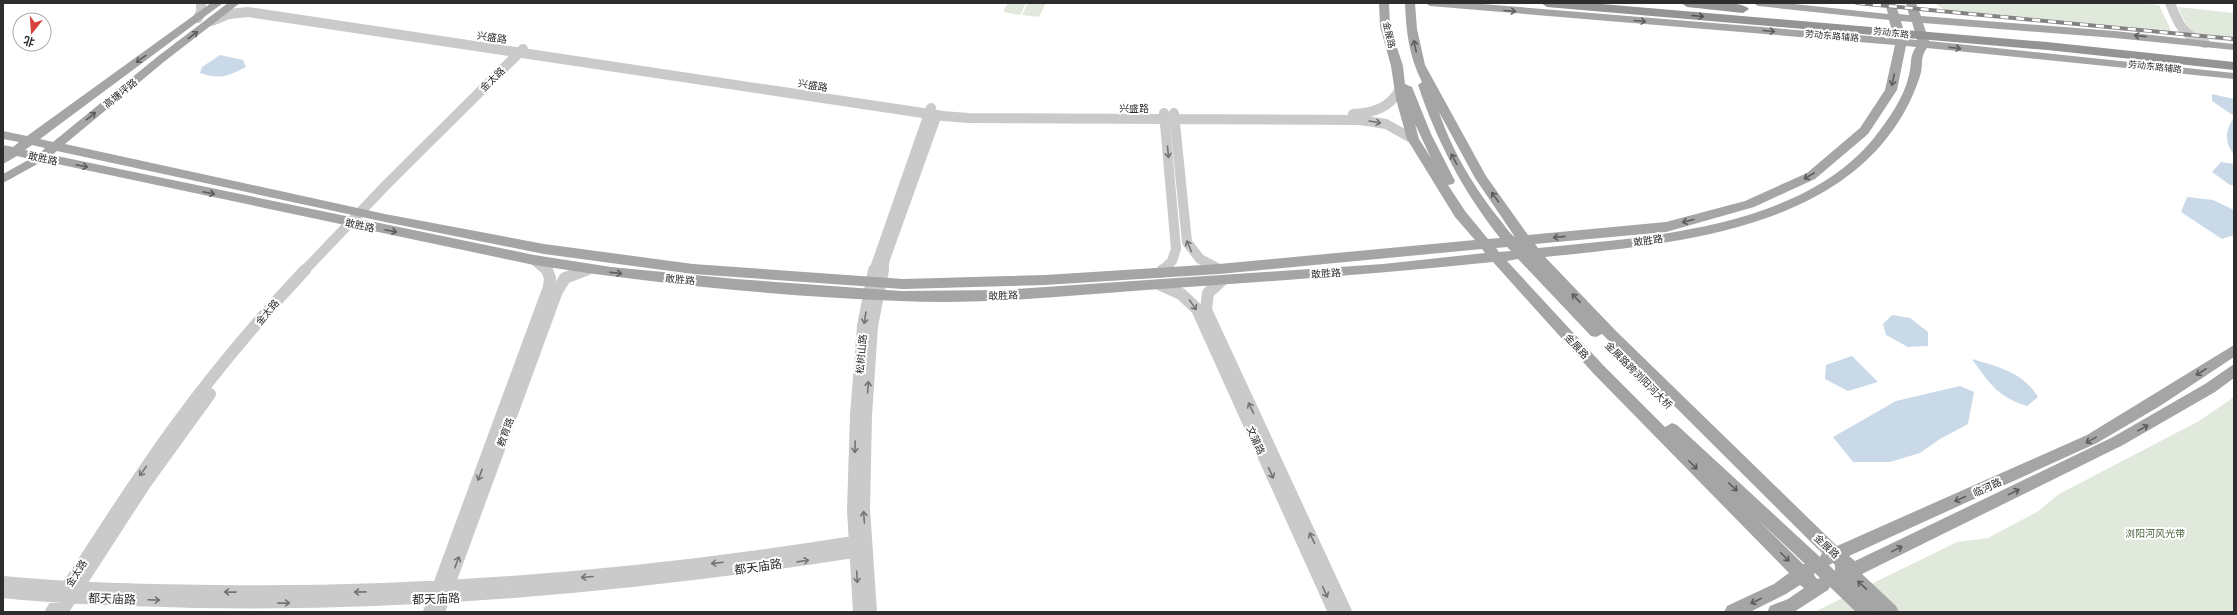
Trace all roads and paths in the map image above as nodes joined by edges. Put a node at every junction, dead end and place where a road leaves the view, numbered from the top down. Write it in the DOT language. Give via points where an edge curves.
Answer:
graph roads {
  1 [pos="201,3"];
  2 [pos="218,3"];
  3 [pos="235,3"];
  4 [pos="249,3"];
  5 [pos="1384,3"];
  6 [pos="1410,3"];
  7 [pos="1430,3"];
  8 [pos="1547,3"];
  9 [pos="1687,3"];
  10 [pos="1758,3"];
  11 [pos="1890,3"];
  12 [pos="1911,3"];
  13 [pos="2166,3"];
  14 [pos="2170,3"];
  15 [pos="198,18"];
  16 [pos="212,21"];
  17 [pos="1898,30"];
  18 [pos="1920,32"];
  19 [pos="2161,39"];
  20 [pos="2044,41"];
  21 [pos="2205,43"];
  22 [pos="2234,47"];
  23 [pos="525,50"];
  24 [pos="2234,57"];
  25 [pos="1419,65"];
  26 [pos="1397,66"];
  27 [pos="2234,66"];
  28 [pos="2234,76"];
  29 [pos="1400,89"];
  30 [pos="1429,105"];
  31 [pos="1414,106"];
  32 [pos="934,111"];
  33 [pos="1169,116"];
  34 [pos="3,135"];
  35 [pos="1413,138"];
  36 [pos="29,140"];
  37 [pos="55,146"];
  38 [pos="8,150"];
  39 [pos="42,157"];
  40 [pos="3,160"];
  41 [pos="3,179"];
  42 [pos="356,218"];
  43 [pos="1526,240"];
  44 [pos="1486,244"];
  45 [pos="1534,253"];
  46 [pos="1495,256"];
  47 [pos="534,260"];
  48 [pos="589,269"];
  49 [pos="1161,272"];
  50 [pos="1220,275"];
  51 [pos="1161,285"];
  52 [pos="875,288"];
  53 [pos="2234,350"];
  54 [pos="2234,370"];
  55 [pos="861,546"];
  56 [pos="1834,554"];
  57 [pos="1854,570"];
  58 [pos="1801,574"];
  59 [pos="3,582"];
  60 [pos="1815,588"];
  61 [pos="3,592"];
  62 [pos="69,592"];
  63 [pos="441,594"];
  64 [pos="51,612"];
  65 [pos="62,612"];
  66 [pos="429,612"];
  67 [pos="439,612"];
  68 [pos="860,612"];
  69 [pos="871,612"];
  70 [pos="1334,612"];
  71 [pos="1346,612"];
  72 [pos="1733,612"];
  73 [pos="1776,612"];
  74 [pos="1868,612"];
  75 [pos="1890,612"];
  1 -- 15 [label="street"];
  2 -- 15 [label="main road, 高塘坪路"];
  3 -- 16 [label="main road, 高塘坪路"];
  4 -- 23 [label="street, 兴盛路" via="254,7"];
  5 -- 26 [label="main road, 金展路" via="1385,26"];
  25 -- 6 [label="main road, 金展路, one-way" via="1411,29"];
  7 -- 17 [label="main road, 劳动东路辅路, one-way"];
  8 -- 17 [label="highway, 劳动东路, one-way"];
  9 -- 17 [label="highway, 劳动东路"];
  10 -- 17 [label="main road, 劳动东路辅路"];
  11 -- 17 [label="main road"];
  12 -- 18 [label="main road"];
  13 -- 19 [label="street" via="2176,34"];
  14 -- 21 [label="street" via="2182,32"];
  15 -- 36 [label="main road, 高塘坪路, one-way"];
  16 -- 23 [label="street, 兴盛路" via="229,14 248,12"];
  37 -- 16 [label="main road, 高塘坪路, one-way" via="161,59"];
  17 -- 18 [label="highway, 劳动东路"];
  17 -- 18 [label="main road, 劳动东路辅路"];
  17 -- 43 [label="main road, 敢胜路, one-way" via="1891,90 1864,131 1811,176 1749,204 1666,227"];
  19 -- 18 [label="main road, 劳动东路辅路, one-way"];
  18 -- 20 [label="highway, 劳动东路"];
  18 -- 28 [label="main road, 劳动东路辅路, one-way"];
  18 -- 45 [label="main road, 敢胜路" via="1915,75 1899,113 1888,129 1846,172 1808,195 1747,222 1677,236"];
  19 -- 21 [label="main road, 劳动东路辅路"];
  20 -- 24 [label="highway, 劳动东路"];
  20 -- 27 [label="highway, 劳动东路"];
  21 -- 22 [label="main road, 劳动东路辅路"];
  23 -- 32 [label="street, 兴盛路"];
  23 -- 42 [label="street, 金太路"];
  25 -- 30 [label="main road, 金展路"];
  43 -- 25 [label="main road, 金展路, one-way" via="1481,178"];
  26 -- 29 [label="main road, 金展路"];
  26 -- 31 [label="main road, 金展路"];
  29 -- 33 [label="street, 兴盛路" via="1397,97 1386,107 1379,111 1357,114"];
  29 -- 35 [label="main road, 金展路"];
  75 -- 30 [label="main road, 金展路跨浏阳河大桥, one-way" via="1700,436 1543,279 1500,229 1466,181"];
  31 -- 74 [label="main road, 金展路跨浏阳河大桥, one-way" via="1448,180 1481,229 1552,310 1683,441"];
  32 -- 33 [label="street, 兴盛路" via="968,118"];
  32 -- 52 [label="street, 松树山路"];
  33 -- 35 [label="street, 兴盛路, one-way" via="1360,120 1386,124"];
  33 -- 49 [label="street, one-way" via="1176,249 1172,261"];
  50 -- 33 [label="street, one-way" via="1198,258 1190,250 1187,242"];
  34 -- 36 [label="main road, 敢胜路"];
  35 -- 44 [label="main road, 金展路" via="1460,214"];
  36 -- 37 [label="main road, 敢胜路"];
  36 -- 38 [label="main road, 高塘坪路"];
  37 -- 39 [label="main road, 高塘坪路"];
  37 -- 42 [label="main road, 敢胜路"];
  38 -- 39 [label="main road, 敢胜路"];
  38 -- 40 [label="main road, 高塘坪路"];
  39 -- 41 [label="main road, 高塘坪路"];
  39 -- 42 [label="main road, 敢胜路, one-way"];
  42 -- 47 [label="main road, 敢胜路, one-way"];
  42 -- 52 [label="main road, 敢胜路" via="544,249 693,269"];
  42 -- 62 [label="street, 金太路" via="290,294 186,424"];
  43 -- 44 [label="main road, 敢胜路"];
  43 -- 45 [label="main road, 金展路"];
  44 -- 46 [label="main road, 金展路"];
  44 -- 50 [label="main road, 敢胜路"];
  45 -- 46 [label="main road, 敢胜路"];
  56 -- 45 [label="main road, 金展路, one-way" via="1611,335"];
  46 -- 50 [label="main road, 敢胜路" via="1383,269"];
  46 -- 58 [label="main road, 金展路, one-way" via="1598,369"];
  47 -- 48 [label="main road, 敢胜路"];
  47 -- 63 [label="street, 教育路, one-way" via="546,268 551,280"];
  48 -- 52 [label="main road, 敢胜路, one-way" via="736,284"];
  63 -- 48 [label="street, 教育路, one-way" via="557,291 565,278"];
  49 -- 50 [label="main road, 敢胜路"];
  49 -- 52 [label="main road, 敢胜路"];
  50 -- 51 [label="main road, 敢胜路"];
  71 -- 50 [label="street, 文蒲路, one-way" via="1206,310 1207,294"];
  51 -- 52 [label="main road, 敢胜路" via="1003,295"];
  51 -- 70 [label="street, 文蒲路, one-way" via="1192,301"];
  52 -- 55 [label="street, 松树山路" via="866,415"];
  53 -- 56 [label="main road, 临河路, one-way" via="2156,402 2055,458"];
  57 -- 54 [label="main road, 临河路, one-way" via="2118,441 2210,388"];
  55 -- 63 [label="street, 都天庙路" via="718,573 617,586"];
  55 -- 68 [label="street, 松树山路, one-way"];
  55 -- 69 [label="street, 松树山路"];
  56 -- 57 [label="main road, 金展路"];
  56 -- 58 [label="main road, 临河路"];
  57 -- 60 [label="main road, 临河路"];
  58 -- 60 [label="main road, 金展路"];
  58 -- 72 [label="main road, 临河路, one-way" via="1780,589"];
  59 -- 62 [label="street, 都天庙路"];
  60 -- 73 [label="main road, 临河路" via="1794,604"];
  61 -- 62 [label="street, 都天庙路"];
  62 -- 63 [label="street, 都天庙路" via="242,604"];
  62 -- 64 [label="street, 金太路"];
  62 -- 65 [label="street, 金太路"];
  63 -- 66 [label="street, 教育路"];
  63 -- 67 [label="street, 教育路"];
}
